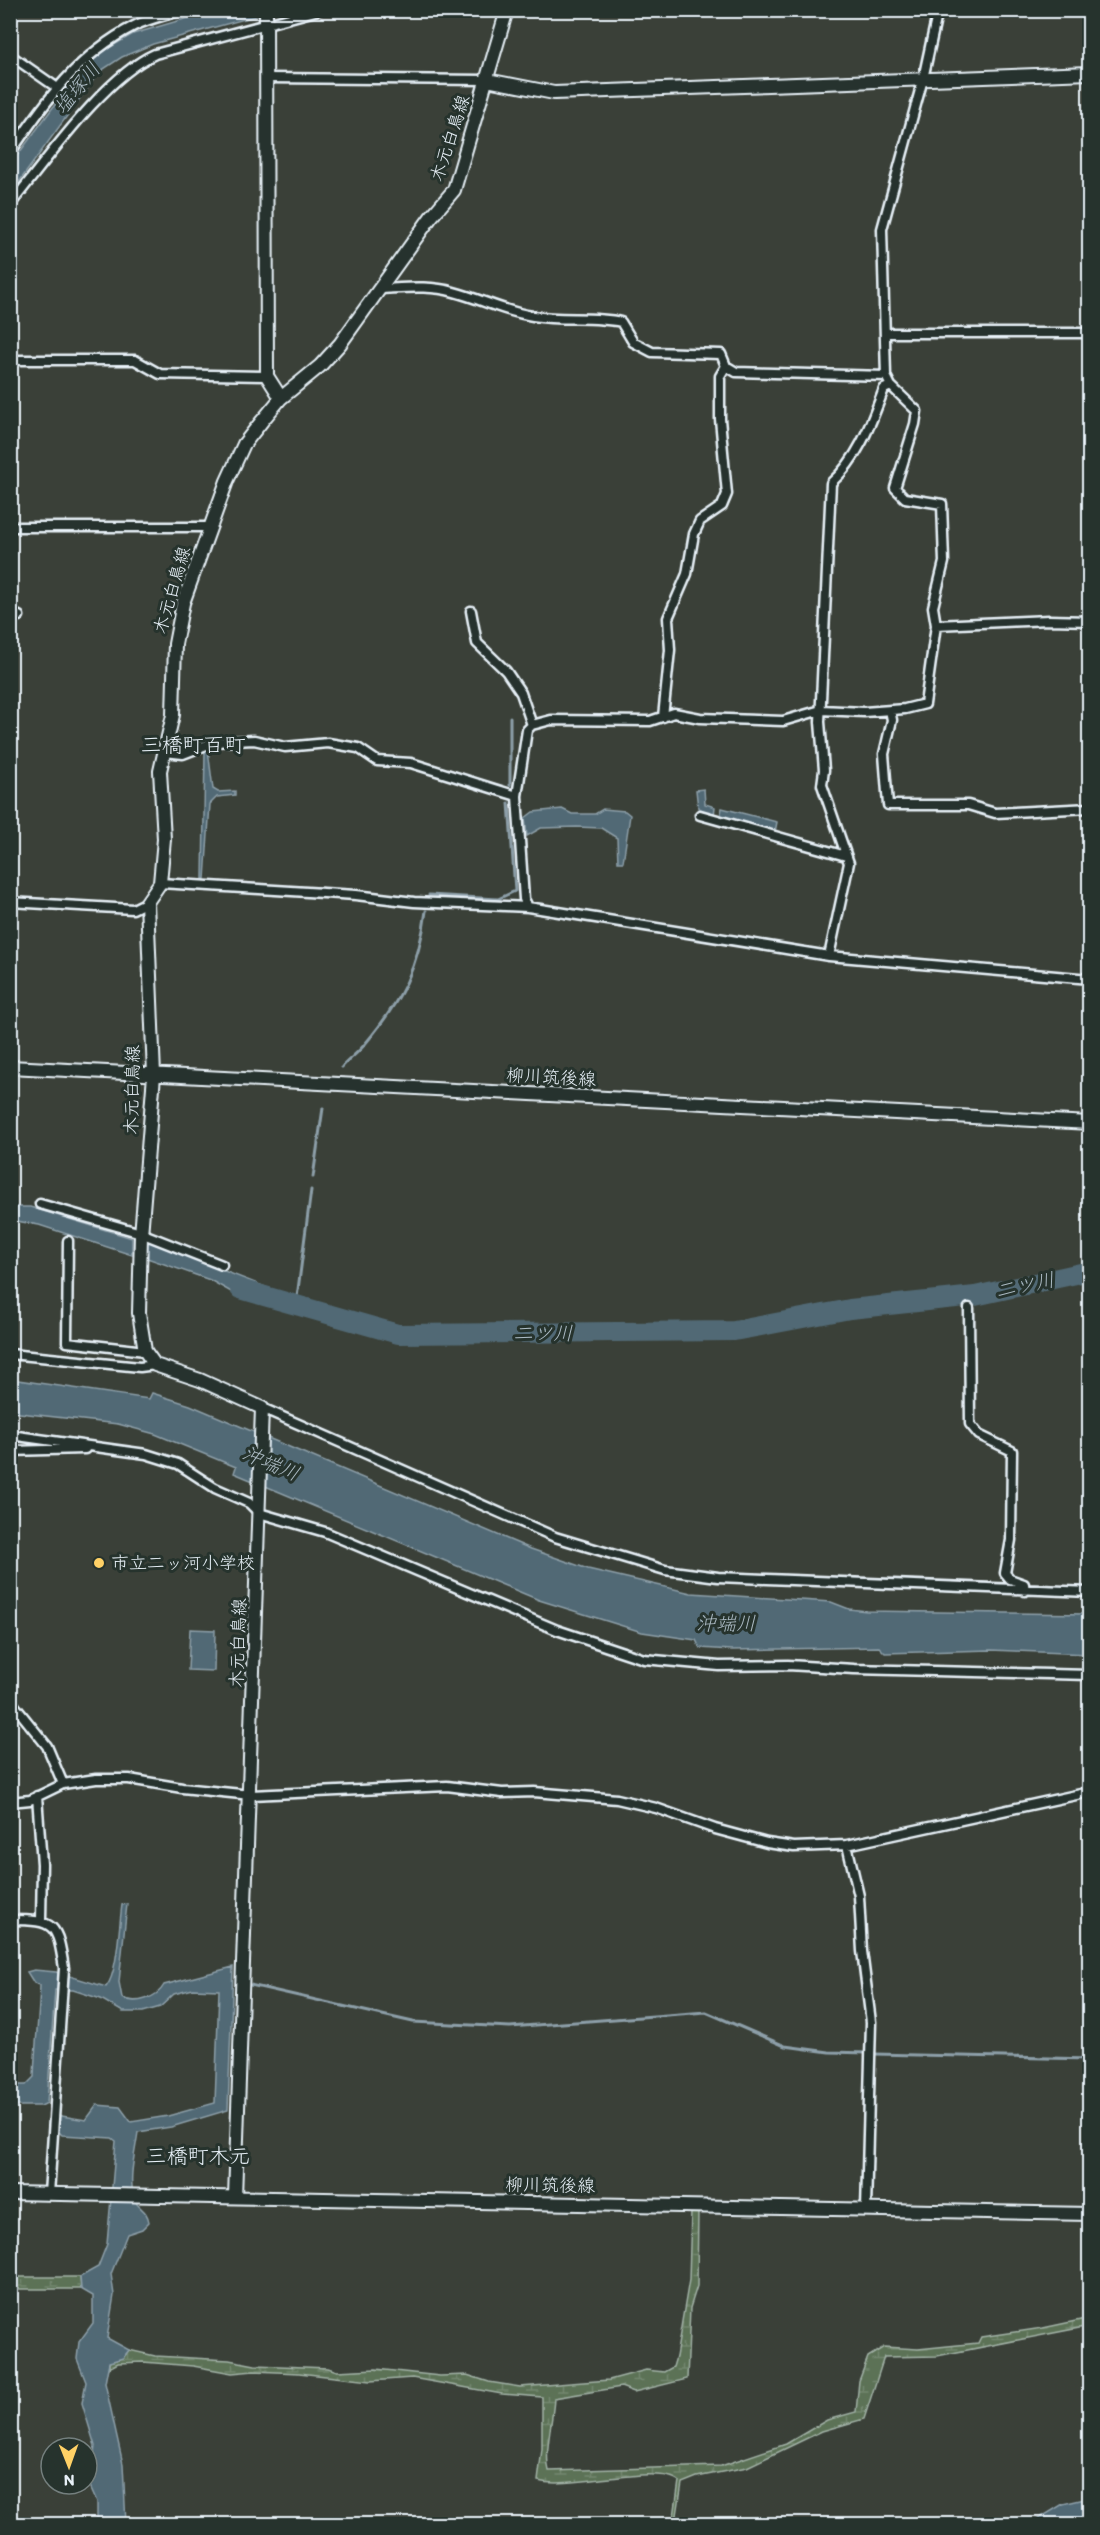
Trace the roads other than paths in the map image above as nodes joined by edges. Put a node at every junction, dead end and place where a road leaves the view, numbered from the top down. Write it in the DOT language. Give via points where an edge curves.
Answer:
graph roads {
  1 [pos="182,10"];
  2 [pos="319,10"];
  3 [pos="507,10"];
  4 [pos="938,10"];
  5 [pos="266,17"];
  6 [pos="10,55"];
  7 [pos="1089,73"];
  8 [pos="266,78"];
  9 [pos="923,79"];
  10 [pos="487,80"];
  11 [pos="56,87"];
  12 [pos="10,153"];
  13 [pos="10,205"];
  14 [pos="380,290"];
  15 [pos="887,333"];
  16 [pos="1089,333"];
  17 [pos="10,360"];
  18 [pos="726,366"];
  19 [pos="267,376"];
  20 [pos="886,376"];
  21 [pos="891,386"];
  22 [pos="281,398"];
  23 [pos="210,526"];
  24 [pos="10,527"];
  25 [pos="471,611"];
  26 [pos="1089,621"];
  27 [pos="936,625"];
  28 [pos="821,710"];
  29 [pos="890,710"];
  30 [pos="663,717"];
  31 [pos="532,725"];
  32 [pos="165,752"];
  33 [pos="517,796"];
  34 [pos="1089,808"];
  35 [pos="700,815"];
  36 [pos="846,856"];
  37 [pos="160,883"];
  38 [pos="10,902"];
  39 [pos="147,902"];
  40 [pos="528,908"];
  41 [pos="829,956"];
  42 [pos="1089,979"];
  43 [pos="10,1067"];
  44 [pos="154,1075"];
  45 [pos="1089,1123"];
  46 [pos="40,1204"];
  47 [pos="141,1234"];
  48 [pos="68,1241"];
  49 [pos="222,1265"];
  50 [pos="969,1308"];
  51 [pos="145,1351"];
  52 [pos="10,1354"];
  53 [pos="155,1365"];
  54 [pos="262,1414"];
  55 [pos="10,1435"];
  56 [pos="104,1448"];
  57 [pos="10,1451"];
  58 [pos="260,1507"];
  59 [pos="1025,1591"];
  60 [pos="1089,1592"];
  61 [pos="1089,1675"];
  62 [pos="10,1700"];
  63 [pos="62,1785"];
  64 [pos="1089,1792"];
  65 [pos="41,1793"];
  66 [pos="251,1795"];
  67 [pos="10,1802"];
  68 [pos="847,1845"];
  69 [pos="10,1920"];
  70 [pos="41,1920"];
  71 [pos="10,2193"];
  72 [pos="49,2194"];
  73 [pos="236,2197"];
  74 [pos="866,2210"];
  75 [pos="1089,2214"];
  1 -- 11 [label="street" via="135,25 85,58"];
  2 -- 5 [label="street"];
  3 -- 10 [label="main road, 木元白鳥線"];
  4 -- 9 [label="street"];
  5 -- 8 [label="main road"];
  5 -- 13 [label="street" via="136,62 59,143"];
  6 -- 11 [label="street"];
  7 -- 9 [label="main road"];
  8 -- 10 [label="street"];
  8 -- 19 [label="main road"];
  9 -- 10 [label="main road" via="554,93"];
  9 -- 15 [label="street" via="882,229"];
  10 -- 14 [label="main road, 木元白鳥線" via="454,190"];
  11 -- 12 [label="street"];
  14 -- 18 [label="street" via="422,286 462,294 508,312 553,320 603,318 621,322 633,342 652,352 721,354"];
  14 -- 22 [label="main road, 木元白鳥線" via="320,366"];
  15 -- 16 [label="street"];
  15 -- 20 [label="street"];
  17 -- 19 [label="street" via="135,360 160,374"];
  18 -- 20 [label="street" via="736,372 762,374"];
  18 -- 30 [label="street" via="720,376 720,419 728,494 723,506 700,521 687,574 668,618 670,650"];
  19 -- 22 [label="main road"];
  20 -- 21 [label="street"];
  21 -- 27 [label="street" via="917,411 895,488 905,498 942,504 945,562 933,607"];
  21 -- 28 [label="street" via="884,388 865,436 844,471 831,483"];
  22 -- 23 [label="main road, 木元白鳥線" via="244,444"];
  23 -- 24 [label="street"];
  23 -- 32 [label="main road, 木元白鳥線" via="183,603 173,663 173,715"];
  25 -- 31 [label="street" via="477,643 506,671"];
  26 -- 27 [label="street"];
  27 -- 29 [label="street" via="925,704"];
  28 -- 29 [label="street"];
  28 -- 30 [label="street" via="783,721 700,718 674,713"];
  28 -- 36 [label="street" via="822,785"];
  29 -- 34 [label="street" via="892,720 884,754 888,805 968,805 995,813"];
  30 -- 31 [label="street" via="650,721 551,720"];
  31 -- 33 [label="street" via="527,730"];
  32 -- 33 [label="street" via="183,754 214,742 254,740 285,747 328,743 358,748 377,761 411,763"];
  32 -- 37 [label="main road, 木元白鳥線" via="160,771 164,838"];
  33 -- 40 [label="street" via="524,899"];
  35 -- 36 [label="street"];
  36 -- 41 [label="street" via="849,863"];
  37 -- 39 [label="main road, 木元白鳥線"];
  37 -- 40 [label="street"];
  38 -- 39 [label="street" via="133,909"];
  39 -- 44 [label="main road, 木元白鳥線"];
  40 -- 41 [label="street"];
  41 -- 42 [label="street"];
  43 -- 44 [label="main road, 柳川筑後線"];
  44 -- 45 [label="main road, 柳川筑後線"];
  44 -- 47 [label="main road, 木元白鳥線"];
  46 -- 47 [label="street"];
  47 -- 49 [label="street"];
  47 -- 51 [label="main road, 木元白鳥線" via="140,1313"];
  48 -- 51 [label="street" via="68,1342"];
  50 -- 59 [label="street" via="970,1424 979,1435 1012,1451 1011,1540 1005,1573 1024,1584"];
  51 -- 53 [label="main road, 木元白鳥線"];
  52 -- 53 [label="street" via="140,1367"];
  53 -- 54 [label="main road" via="200,1380"];
  54 -- 58 [label="main road, 木元白鳥線"];
  54 -- 59 [label="street" via="555,1537 665,1570 718,1577"];
  55 -- 56 [label="street"];
  56 -- 57 [label="street"];
  56 -- 58 [label="street" via="146,1454 178,1464 215,1488"];
  58 -- 61 [label="street" via="557,1630 644,1659 719,1666"];
  58 -- 66 [label="main road, 木元白鳥線"];
  59 -- 60 [label="street"];
  62 -- 63 [label="street" via="47,1746"];
  63 -- 65 [label="street"];
  63 -- 66 [label="street" via="129,1779"];
  64 -- 68 [label="street"];
  65 -- 67 [label="street"];
  65 -- 70 [label="street"];
  66 -- 68 [label="street" via="447,1786 502,1793 590,1795 656,1808 767,1843 794,1847"];
  66 -- 73 [label="main road, 木元白鳥線"];
  68 -- 74 [label="street" via="859,1896 871,2022"];
  69 -- 70 [label="street"];
  70 -- 72 [label="street" via="57,1933 64,1968"];
  71 -- 72 [label="main road, 柳川筑後線"];
  72 -- 73 [label="main road, 柳川筑後線"];
  73 -- 74 [label="main road, 柳川筑後線"];
  74 -- 75 [label="main road, 柳川筑後線"];
}
